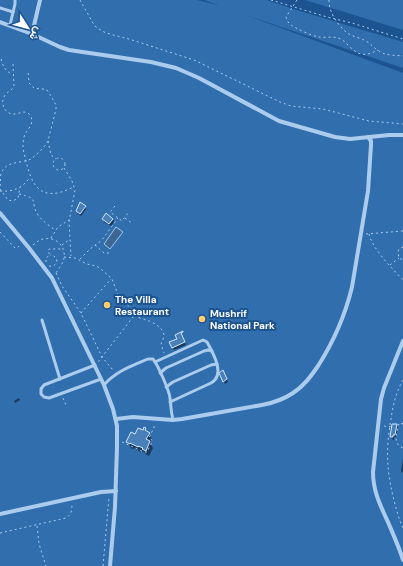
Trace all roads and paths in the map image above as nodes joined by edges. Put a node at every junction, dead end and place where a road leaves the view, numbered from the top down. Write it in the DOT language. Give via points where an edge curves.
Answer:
graph roads {
  1 [pos="15,0"];
  2 [pos="40,0"];
  3 [pos="80,0"];
  4 [pos="271,0"];
  5 [pos="298,0"];
  6 [pos="329,0"];
  7 [pos="293,7"];
  8 [pos="0,8"];
  9 [pos="13,12"];
  10 [pos="335,19"];
  11 [pos="0,22"];
  12 [pos="10,25"];
  13 [pos="32,34"];
  14 [pos="403,39"];
  15 [pos="378,50"];
  16 [pos="403,56"];
  17 [pos="1,59"];
  18 [pos="13,64"];
  19 [pos="28,71"];
  20 [pos="13,74"];
  21 [pos="403,124"];
  22 [pos="403,135"];
  23 [pos="368,137"];
  24 [pos="48,141"];
  25 [pos="56,159"];
  26 [pos="26,160"];
  27 [pos="64,168"];
  28 [pos="30,177"];
  29 [pos="0,186"];
  30 [pos="20,187"];
  31 [pos="74,187"];
  32 [pos="1,190"];
  33 [pos="19,194"];
  34 [pos="115,206"];
  35 [pos="0,213"];
  36 [pos="128,213"];
  37 [pos="125,217"];
  38 [pos="118,218"];
  39 [pos="70,220"];
  40 [pos="133,224"];
  41 [pos="55,230"];
  42 [pos="403,231"];
  43 [pos="0,232"];
  44 [pos="361,234"];
  45 [pos="369,234"];
  46 [pos="50,238"];
  47 [pos="70,239"];
  48 [pos="24,241"];
  49 [pos="61,245"];
  50 [pos="95,245"];
  51 [pos="403,247"];
  52 [pos="30,248"];
  53 [pos="63,249"];
  54 [pos="111,253"];
  55 [pos="50,255"];
  56 [pos="64,257"];
  57 [pos="71,257"];
  58 [pos="399,258"];
  59 [pos="79,260"];
  60 [pos="403,260"];
  61 [pos="390,265"];
  62 [pos="112,279"];
  63 [pos="403,280"];
  64 [pos="81,313"];
  65 [pos="134,316"];
  66 [pos="42,320"];
  67 [pos="403,341"];
  68 [pos="212,352"];
  69 [pos="102,357"];
  70 [pos="166,357"];
  71 [pos="155,362"];
  72 [pos="217,364"];
  73 [pos="95,365"];
  74 [pos="160,373"];
  75 [pos="116,374"];
  76 [pos="60,379"];
  77 [pos="101,379"];
  78 [pos="403,380"];
  79 [pos="104,385"];
  80 [pos="166,387"];
  81 [pos="62,393"];
  82 [pos="170,402"];
  83 [pos="66,405"];
  84 [pos="116,419"];
  85 [pos="157,419"];
  86 [pos="173,420"];
  87 [pos="403,424"];
  88 [pos="378,426"];
  89 [pos="390,427"];
  90 [pos="117,440"];
  91 [pos="403,448"];
  92 [pos="110,491"];
  93 [pos="116,491"];
  94 [pos="73,498"];
  95 [pos="0,514"];
  96 [pos="37,525"];
  97 [pos="403,528"];
  98 [pos="0,533"];
  99 [pos="403,560"];
  100 [pos="46,566"];
  101 [pos="103,566"];
  102 [pos="110,566"];
  1 -- 9 [label="lane"];
  2 -- 13 [label="street"];
  3 -- 21 [label="path" via="93,23 104,32 194,60 280,102 291,106 323,109 369,121"];
  4 -- 7 [label="path"];
  5 -- 7 [label="path"];
  6 -- 10 [label="path" via="330,10"];
  7 -- 10 [label="path"];
  7 -- 15 [label="path" via="286,17 291,25 319,37 342,39 361,54"];
  8 -- 9 [label="lane"];
  9 -- 12 [label="lane"];
  10 -- 14 [label="path"];
  10 -- 15 [label="path" via="348,34 366,41"];
  11 -- 12 [label="street"];
  12 -- 13 [label="street"];
  13 -- 23 [label="street" via="69,50 176,68 289,125 340,139"];
  15 -- 16 [label="path" via="389,55"];
  17 -- 20 [label="path" via="5,69"];
  18 -- 20 [label="path"];
  19 -- 24 [label="path" via="30,85 48,91 56,105"];
  20 -- 26 [label="path" via="14,86 4,96 2,104 9,113 25,112 31,116 32,123 23,141"];
  22 -- 23 [label="street"];
  23 -- 44 [label="street" via="371,143 369,181"];
  24 -- 25 [label="path" via="50,153"];
  24 -- 26 [label="path"];
  25 -- 27 [label="path" via="64,160"];
  25 -- 27 [label="path" via="55,168"];
  26 -- 28 [label="path"];
  26 -- 29 [label="path" via="6,166 2,172"];
  27 -- 31 [label="path"];
  28 -- 30 [label="path"];
  28 -- 31 [label="path" via="36,187 47,193 55,194"];
  30 -- 32 [label="path" via="12,191"];
  30 -- 33 [label="path"];
  31 -- 39 [label="path"];
  32 -- 33 [label="path" via="8,200 12,201 17,200"];
  33 -- 41 [label="path" via="32,198 40,218"];
  34 -- 38 [label="path" via="110,212"];
  35 -- 48 [label="street"];
  36 -- 37 [label="path"];
  37 -- 38 [label="path" via="122,221"];
  37 -- 40 [label="path"];
  38 -- 50 [label="path" via="102,240"];
  39 -- 41 [label="path"];
  39 -- 47 [label="path"];
  41 -- 46 [label="path"];
  42 -- 45 [label="path"];
  43 -- 48 [label="path" via="15,248"];
  44 -- 45 [label="path"];
  44 -- 86 [label="street" via="344,316 332,343 312,375 300,387 286,397 270,403"];
  45 -- 61 [label="path" via="375,248"];
  46 -- 49 [label="path"];
  46 -- 52 [label="path" via="41,240"];
  47 -- 49 [label="path"];
  47 -- 57 [label="path"];
  48 -- 52 [label="street"];
  49 -- 53 [label="path"];
  50 -- 54 [label="path" via="104,253"];
  50 -- 59 [label="path"];
  51 -- 58 [label="path" via="398,250"];
  52 -- 73 [label="street" via="54,282"];
  53 -- 55 [label="path" via="50,249"];
  53 -- 56 [label="path"];
  55 -- 55 [label="path" via="46,262 53,266 57,259"];
  56 -- 57 [label="path"];
  56 -- 64 [label="path" via="56,273"];
  57 -- 59 [label="path"];
  58 -- 60 [label="path"];
  58 -- 61 [label="path"];
  59 -- 62 [label="path" via="98,267"];
  61 -- 63 [label="path"];
  62 -- 64 [label="path"];
  62 -- 65 [label="path" via="119,297 133,309"];
  64 -- 69 [label="path"];
  65 -- 69 [label="path"];
  65 -- 70 [label="path" via="152,322 163,332 161,344"];
  66 -- 76 [label="lane"];
  67 -- 88 [label="street" via="382,394"];
  68 -- 70 [label="lane" via="208,342 203,340"];
  68 -- 72 [label="lane"];
  68 -- 74 [label="lane" via="204,351"];
  69 -- 73 [label="path"];
  69 -- 75 [label="path"];
  70 -- 71 [label="lane"];
  71 -- 74 [label="lane"];
  71 -- 75 [label="lane" via="148,359"];
  72 -- 80 [label="lane"];
  72 -- 82 [label="lane" via="217,377 213,382"];
  73 -- 76 [label="lane"];
  73 -- 77 [label="street"];
  74 -- 80 [label="lane"];
  75 -- 79 [label="lane"];
  76 -- 81 [label="lane" via="42,386 40,391 42,396 47,398"];
  77 -- 79 [label="street"];
  77 -- 81 [label="lane"];
  78 -- 89 [label="path" via="394,403"];
  79 -- 84 [label="street"];
  80 -- 82 [label="lane"];
  81 -- 83 [label="path"];
  82 -- 86 [label="lane"];
  84 -- 85 [label="street"];
  84 -- 90 [label="street"];
  85 -- 86 [label="street"];
  85 -- 90 [label="path" via="149,438 152,441 147,452"];
  87 -- 91 [label="path" via="399,423 396,441 398,446"];
  88 -- 89 [label="path"];
  88 -- 99 [label="street" via="373,466 374,489"];
  89 -- 97 [label="path" via="387,447 388,472"];
  90 -- 93 [label="street"];
  92 -- 93 [label="street"];
  92 -- 94 [label="street"];
  92 -- 101 [label="path"];
  93 -- 102 [label="street"];
  94 -- 95 [label="street"];
  94 -- 96 [label="path" via="68,517"];
  96 -- 98 [label="path"];
  96 -- 100 [label="path" via="39,544"];
}
